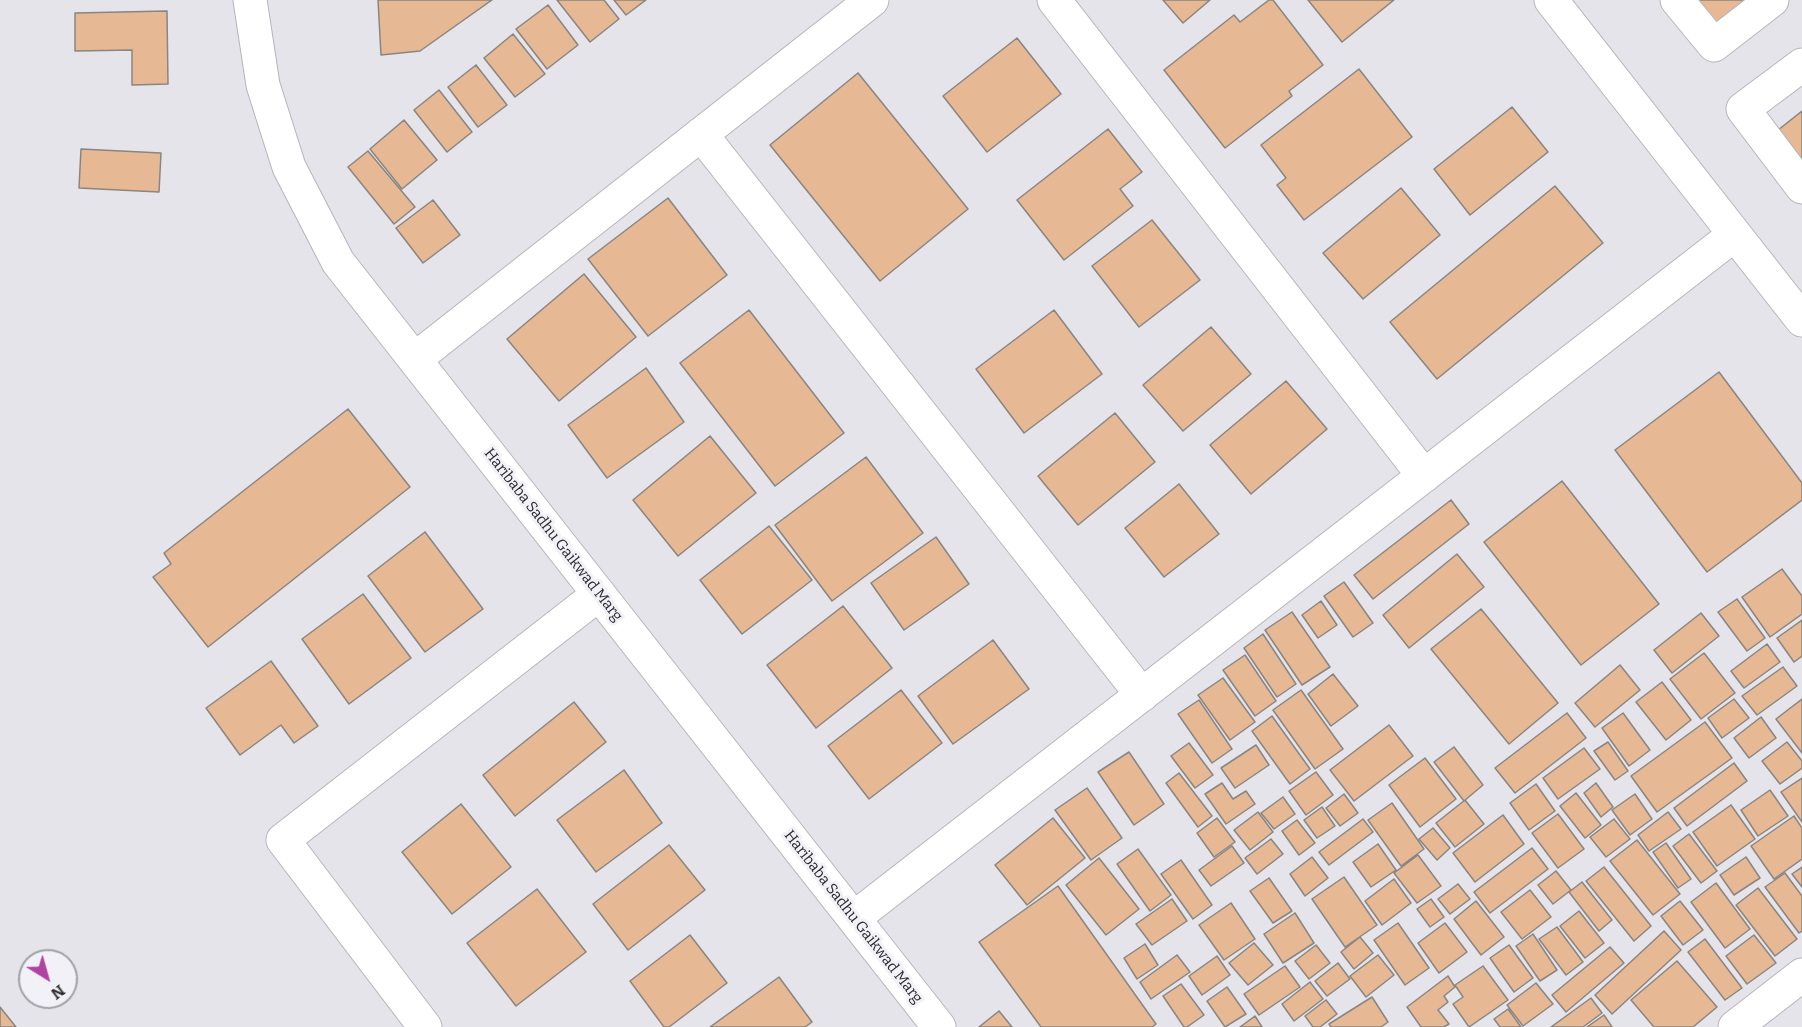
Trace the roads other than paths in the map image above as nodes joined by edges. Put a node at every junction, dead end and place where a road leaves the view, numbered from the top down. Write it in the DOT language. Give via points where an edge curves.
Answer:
graph roads {
  1 [pos="250,0"];
  2 [pos="872,0"];
  3 [pos="1054,0"];
  4 [pos="1551,0"];
  5 [pos="1677,0"];
  6 [pos="1772,0"];
  7 [pos="1802,65"];
  8 [pos="701,134"];
  9 [pos="1802,187"];
  10 [pos="1734,235"];
  11 [pos="1802,321"];
  12 [pos="415,359"];
  13 [pos="1424,476"];
  14 [pos="599,594"];
  15 [pos="1142,695"];
  16 [pos="854,918"];
  17 [pos="1802,975"];
  18 [pos="425,1027"];
  19 [pos="939,1027"];
  20 [pos="1735,1027"];
  1 -- 12 [label="main road, Haribaba Sadhu Gaikwad Marg" via="262,85 289,167 339,262"];
  2 -- 8 [label="main road"];
  3 -- 13 [label="main road"];
  4 -- 10 [label="main road"];
  5 -- 6 [label="main road" via="1714,45"];
  7 -- 9 [label="main road" via="1743,109"];
  8 -- 12 [label="main road"];
  8 -- 15 [label="main road"];
  10 -- 11 [label="main road"];
  10 -- 13 [label="main road"];
  12 -- 14 [label="main road, Haribaba Sadhu Gaikwad Marg"];
  13 -- 15 [label="main road"];
  14 -- 16 [label="main road, Haribaba Sadhu Gaikwad Marg"];
  14 -- 18 [label="main road" via="283,840"];
  15 -- 16 [label="main road"];
  16 -- 19 [label="main road, Haribaba Sadhu Gaikwad Marg"];
  17 -- 20 [label="main road"];
}
